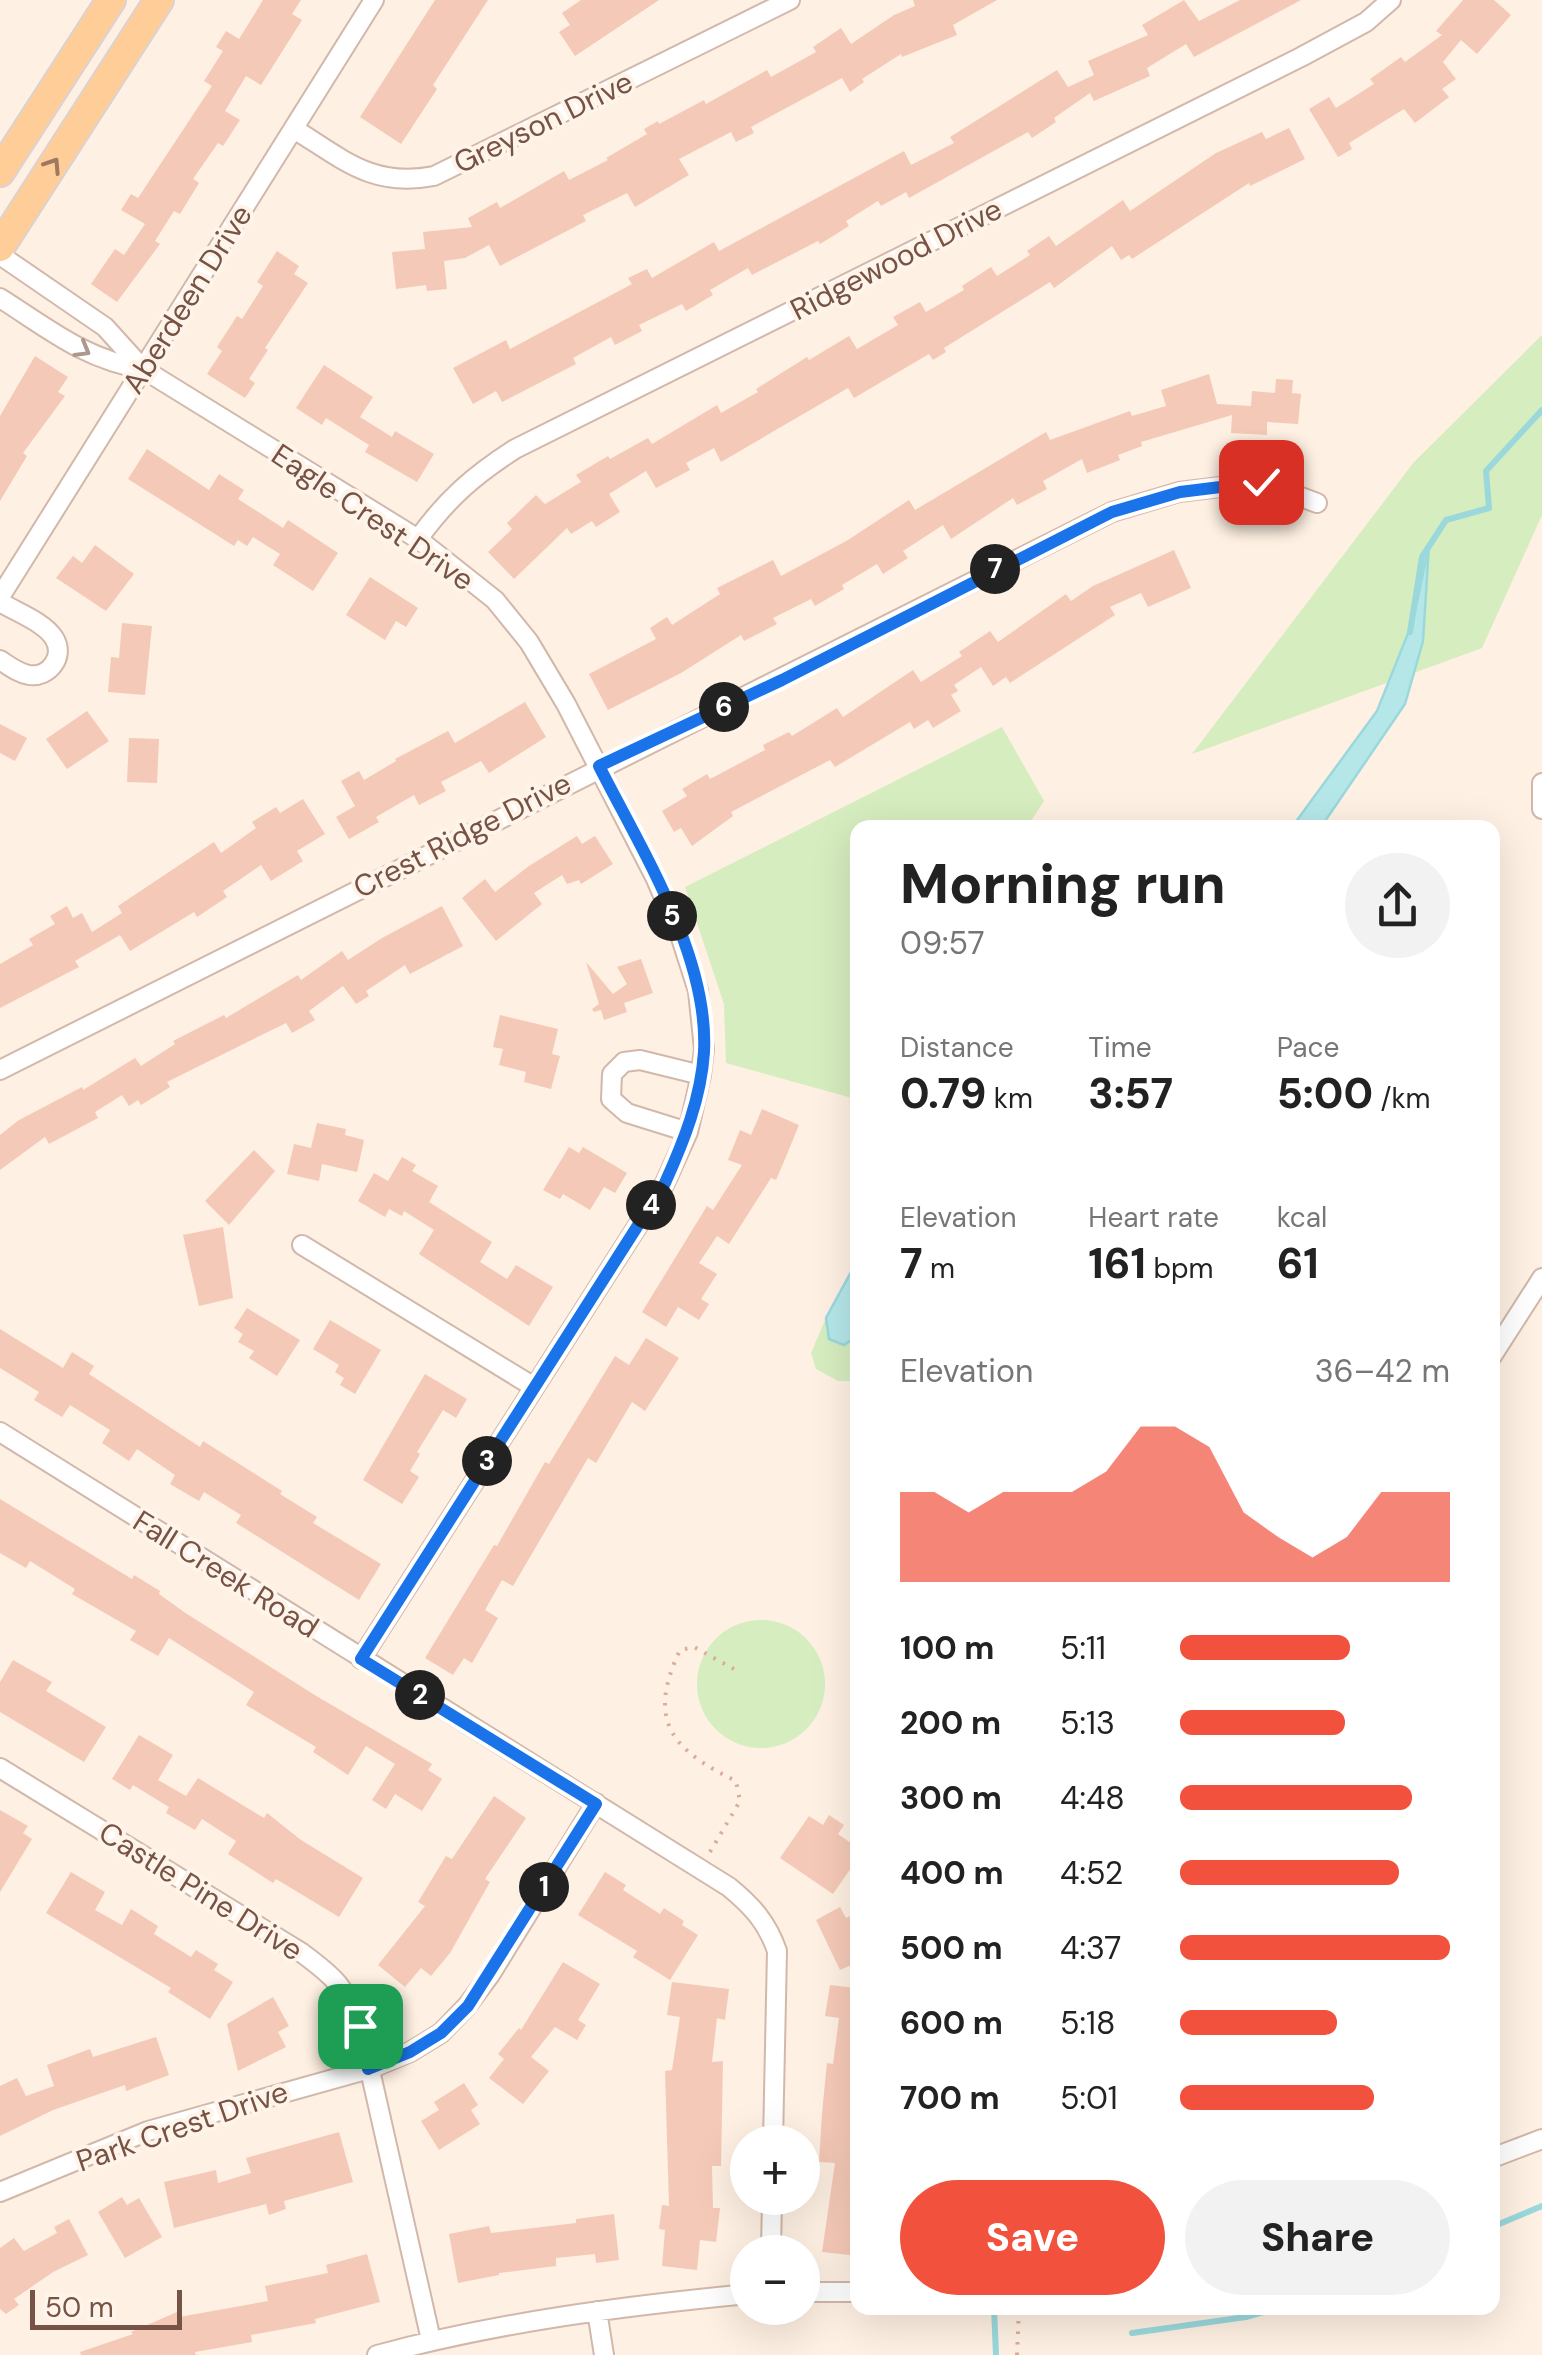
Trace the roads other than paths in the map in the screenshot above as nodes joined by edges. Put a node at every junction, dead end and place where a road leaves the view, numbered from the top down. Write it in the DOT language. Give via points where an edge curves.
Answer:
graph roads {
  1 [pos="111,0"];
  2 [pos="158,0"];
  3 [pos="374,0"];
  4 [pos="790,0"];
  5 [pos="1391,0"];
  6 [pos="294,128"];
  7 [pos="0,172"];
  8 [pos="0,246"];
  9 [pos="0,255"];
  10 [pos="0,298"];
  11 [pos="142,369"];
  12 [pos="1317,503"];
  13 [pos="418,540"];
  14 [pos="0,600"];
  15 [pos="0,660"];
  16 [pos="599,766"];
  17 [pos="1542,782"];
  18 [pos="1542,809"];
  19 [pos="0,1070"];
  20 [pos="701,1075"];
  21 [pos="688,1132"];
  22 [pos="302,1245"];
  23 [pos="1542,1278"];
  24 [pos="1500,1344"];
  25 [pos="534,1387"];
  26 [pos="0,1432"];
  27 [pos="361,1659"];
  28 [pos="0,1768"];
  29 [pos="596,1804"];
  30 [pos="368,2069"];
  31 [pos="774,2125"];
  32 [pos="1542,2139"];
  33 [pos="1500,2155"];
  34 [pos="0,2192"];
  35 [pos="820,2292"];
  36 [pos="850,2292"];
  37 [pos="730,2296"];
  38 [pos="597,2311"];
  39 [pos="431,2340"];
  40 [pos="377,2355"];
  41 [pos="604,2355"];
  1 -- 7 [label="main road"];
  8 -- 2 [label="main road, one-way"];
  3 -- 6 [label="street, Aberdeen Drive"];
  4 -- 6 [label="street, Greyson Drive" via="434,176 405,182 380,177"];
  5 -- 13 [label="street, Ridgewood Drive" via="1366,22 1300,58 515,450 476,474"];
  6 -- 11 [label="street, Aberdeen Drive"];
  9 -- 11 [label="street, Eagle Crest Drive" via="105,327"];
  10 -- 11 [label="street, Eagle Crest Drive, one-way" via="89,355"];
  11 -- 13 [label="street, Eagle Crest Drive"];
  11 -- 14 [label="street, Aberdeen Drive"];
  12 -- 16 [label="street, Crest Ridge Drive" via="1261,482 1180,492 1112,512"];
  13 -- 16 [label="street, Eagle Crest Drive" via="494,600 528,642"];
  14 -- 15 [label="street" via="54,637 58,650 56,662 35,676"];
  16 -- 19 [label="street, Crest Ridge Drive"];
  16 -- 20 [label="street, Eagle Crest Drive" via="681,938 698,991"];
  17 -- 18 [label="street"];
  20 -- 21 [label="street, Eagle Crest Drive"];
  20 -- 21 [label="street" via="640,1060 624,1062 612,1074 611,1099 626,1113"];
  21 -- 25 [label="street, Eagle Crest Drive" via="665,1183"];
  22 -- 25 [label="street"];
  23 -- 24 [label="street"];
  25 -- 27 [label="street, Eagle Crest Drive"];
  26 -- 27 [label="street, Fall Creek Road"];
  27 -- 29 [label="street, Fall Creek Road"];
  28 -- 30 [label="street, Castle Pine Drive" via="330,1974 348,1994"];
  29 -- 30 [label="street, Park Crest Drive" via="468,2006 441,2033"];
  29 -- 31 [label="street, Fall Creek Road" via="752,1906 769,1928 777,1951"];
  30 -- 34 [label="street, Park Crest Drive" via="148,2131"];
  30 -- 39 [label="street, Castle Pine Drive"];
  32 -- 33 [label="street"];
  35 -- 36 [label="street"];
  37 -- 38 [label="street"];
  38 -- 39 [label="street"];
  38 -- 41 [label="street"];
  39 -- 40 [label="street"];
}
